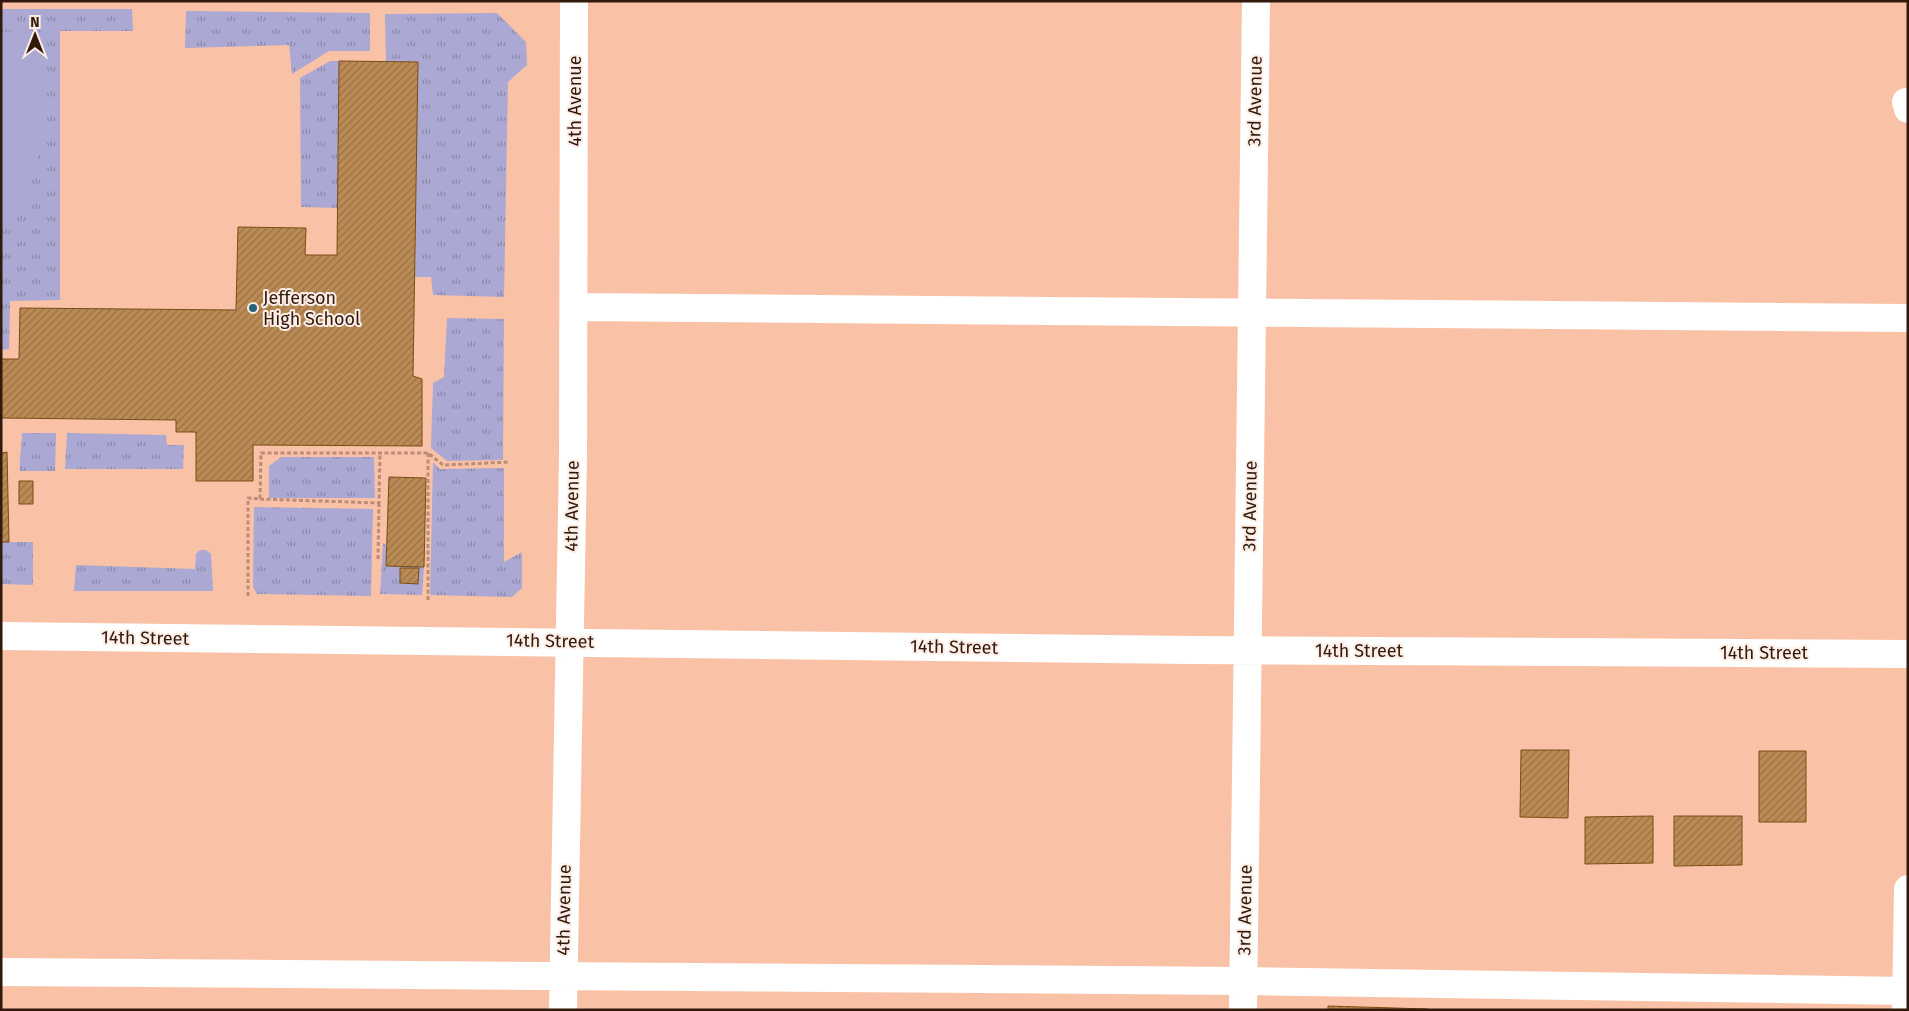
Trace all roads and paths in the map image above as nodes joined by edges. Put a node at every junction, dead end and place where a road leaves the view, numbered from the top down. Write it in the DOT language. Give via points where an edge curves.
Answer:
graph roads {
  1 [pos="574,1"];
  2 [pos="1256,1"];
  3 [pos="574,307"];
  4 [pos="1253,311"];
  5 [pos="1908,318"];
  6 [pos="380,453"];
  7 [pos="428,453"];
  8 [pos="510,462"];
  9 [pos="260,499"];
  10 [pos="379,503"];
  11 [pos="378,559"];
  12 [pos="248,596"];
  13 [pos="428,600"];
  14 [pos="1,636"];
  15 [pos="568,642"];
  16 [pos="1248,650"];
  17 [pos="1908,654"];
  18 [pos="1908,888"];
  19 [pos="1,972"];
  20 [pos="563,977"];
  21 [pos="1244,981"];
  22 [pos="1906,1001"];
  23 [pos="563,1010"];
  24 [pos="1243,1010"];
  1 -- 3 [label="street, 4th Avenue"];
  2 -- 4 [label="street, 3rd Avenue"];
  3 -- 4 [label="street"];
  3 -- 15 [label="street, 4th Avenue"];
  4 -- 5 [label="street"];
  4 -- 16 [label="street, 3rd Avenue"];
  6 -- 7 [label="path"];
  6 -- 9 [label="path" via="261,453"];
  6 -- 10 [label="path"];
  7 -- 8 [label="path" via="443,465"];
  7 -- 13 [label="path"];
  9 -- 10 [label="path"];
  9 -- 12 [label="path" via="248,498"];
  10 -- 11 [label="path"];
  14 -- 15 [label="street, 14th Street"];
  15 -- 16 [label="street, 14th Street"];
  15 -- 20 [label="street, 4th Avenue"];
  16 -- 17 [label="street, 14th Street"];
  16 -- 21 [label="street, 3rd Avenue"];
  18 -- 22 [label="street"];
  19 -- 20 [label="street"];
  20 -- 21 [label="street"];
  20 -- 23 [label="street, 4th Avenue"];
  21 -- 22 [label="street"];
  21 -- 24 [label="street, 3rd Avenue"];
}
